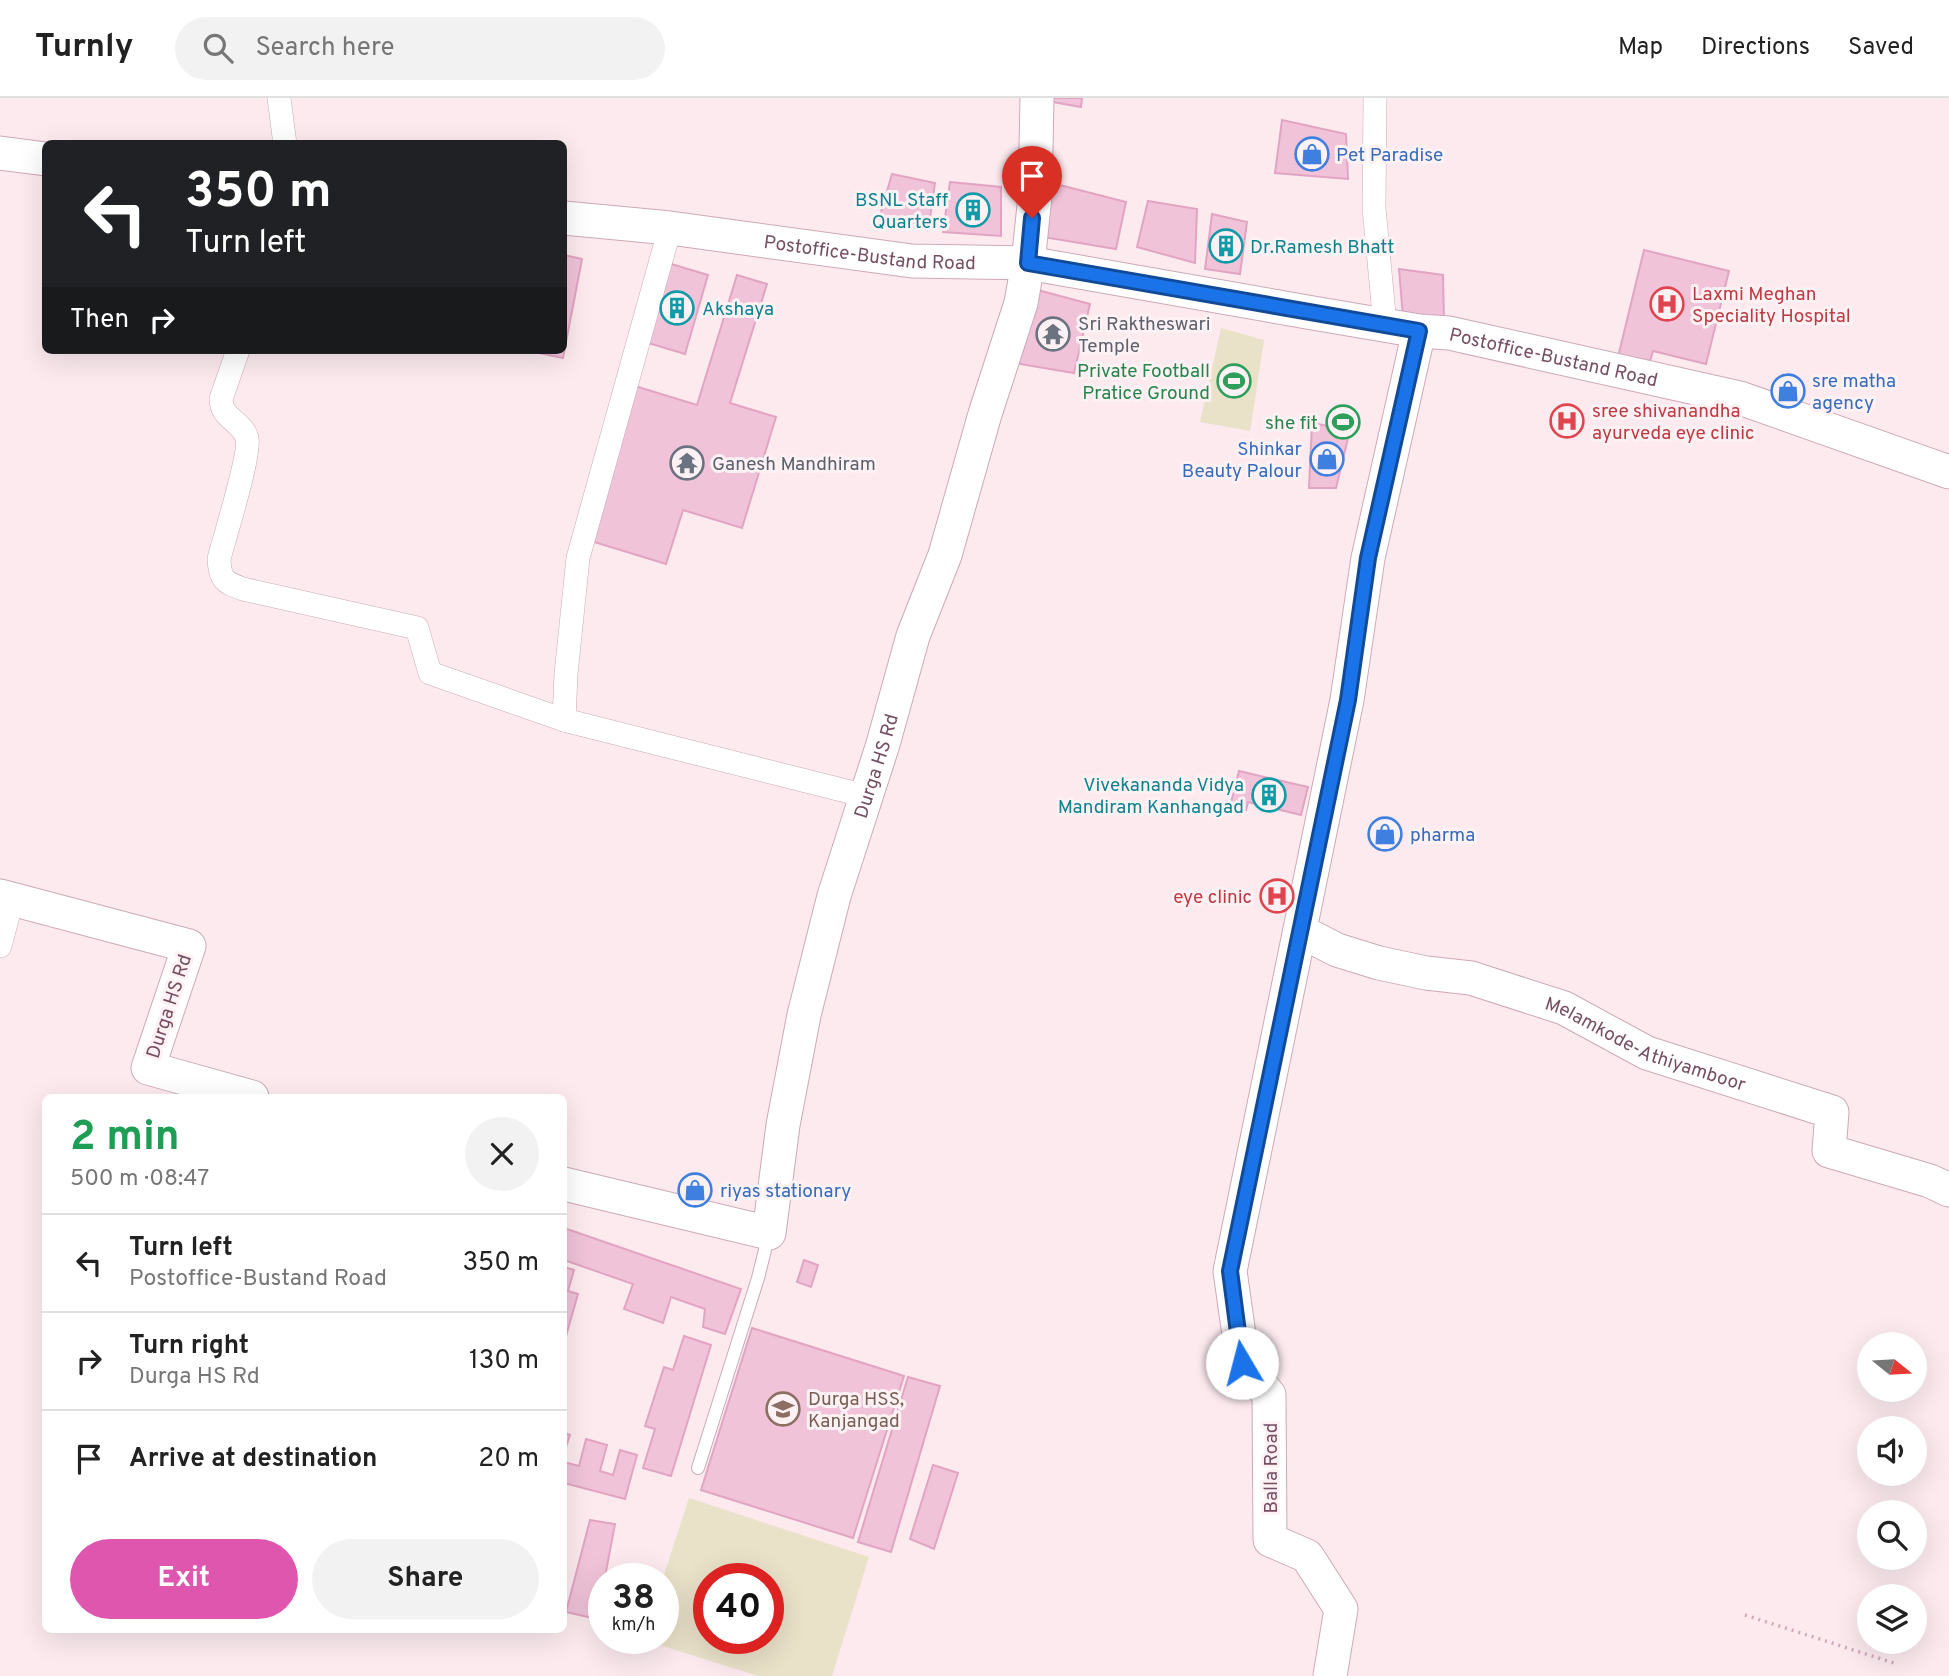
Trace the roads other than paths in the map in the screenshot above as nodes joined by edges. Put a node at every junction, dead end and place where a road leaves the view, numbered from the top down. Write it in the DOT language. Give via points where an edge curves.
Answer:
graph roads {
  1 [pos="279,98"];
  2 [pos="1037,98"];
  3 [pos="1375,98"];
  4 [pos="284,140"];
  5 [pos="0,153"];
  6 [pos="42,158"];
  7 [pos="567,218"];
  8 [pos="670,228"];
  9 [pos="1028,263"];
  10 [pos="1385,325"];
  11 [pos="1419,331"];
  12 [pos="237,354"];
  13 [pos="1949,472"];
  14 [pos="564,720"];
  15 [pos="866,796"];
  16 [pos="6,898"];
  17 [pos="1300,931"];
  18 [pos="0,946"];
  19 [pos="241,1094"];
  20 [pos="567,1189"];
  21 [pos="1949,1190"];
  22 [pos="769,1233"];
  23 [pos="698,1468"];
  24 [pos="1330,1676"];
  1 -- 4 [label="street"];
  2 -- 9 [label="street, Durga HS Rd"];
  3 -- 10 [label="street" via="1374,208"];
  5 -- 6 [label="street"];
  7 -- 8 [label="street, Postoffice-Bustand Road"];
  8 -- 9 [label="street, Postoffice-Bustand Road" via="912,261"];
  8 -- 14 [label="street" via="578,558"];
  9 -- 10 [label="street, Postoffice-Bustand Road"];
  9 -- 15 [label="street, Durga HS Rd" via="1021,303 945,555 913,636"];
  10 -- 11 [label="street, Postoffice-Bustand Road"];
  11 -- 13 [label="street, Postoffice-Bustand Road" via="1740,398"];
  11 -- 17 [label="street, Balla Road" via="1368,558 1348,700"];
  12 -- 14 [label="street" via="221,406 248,442 219,559 220,575 227,583 417,628 430,673"];
  14 -- 15 [label="street"];
  15 -- 22 [label="street, Durga HS Rd" via="834,895 804,1016"];
  16 -- 18 [label="street"];
  16 -- 19 [label="street, Durga HS Rd" via="189,946 148,1068"];
  17 -- 21 [label="street, Melamkode-Athiyamboor" via="1337,950 1379,963 1471,978 1564,1008 1647,1053 1832,1112 1829,1152"];
  17 -- 24 [label="street, Balla Road" via="1230,1271 1242,1363 1269,1395 1270,1540 1307,1556 1341,1609"];
  20 -- 22 [label="street"];
  22 -- 23 [label="lane"];
}
